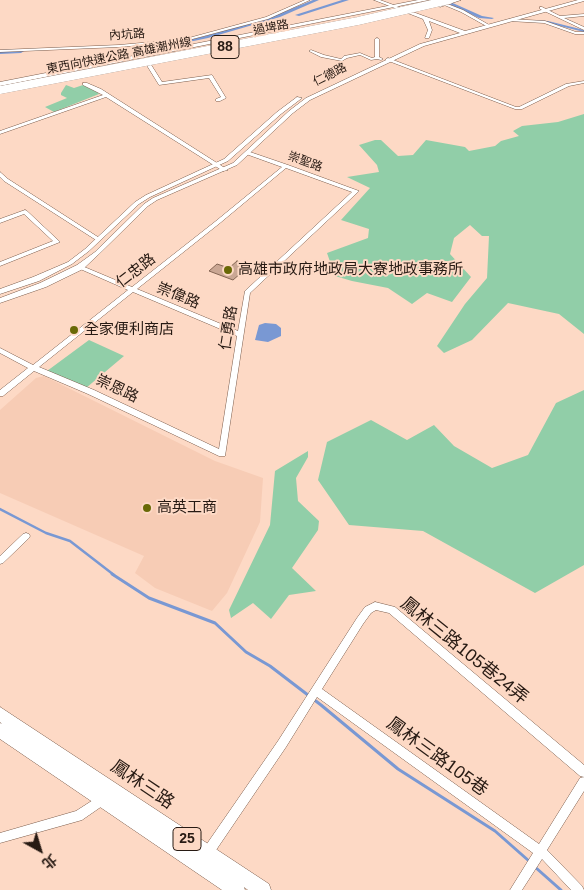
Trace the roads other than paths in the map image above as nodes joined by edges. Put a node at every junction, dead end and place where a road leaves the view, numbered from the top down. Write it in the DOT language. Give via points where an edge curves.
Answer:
graph roads {
  1 [pos="308,0"];
  2 [pos="376,0"];
  3 [pos="387,0"];
  4 [pos="426,0"];
  5 [pos="435,0"];
  6 [pos="458,0"];
  7 [pos="568,0"];
  8 [pos="583,0"];
  9 [pos="447,2"];
  10 [pos="402,5"];
  11 [pos="394,7"];
  12 [pos="541,8"];
  13 [pos="416,11"];
  14 [pos="547,11"];
  15 [pos="409,12"];
  16 [pos="584,14"];
  17 [pos="558,17"];
  18 [pos="424,18"];
  19 [pos="510,20"];
  20 [pos="483,22"];
  21 [pos="489,26"];
  22 [pos="456,29"];
  23 [pos="584,29"];
  24 [pos="463,30"];
  25 [pos="584,33"];
  26 [pos="427,37"];
  27 [pos="377,39"];
  28 [pos="0,51"];
  29 [pos="311,51"];
  30 [pos="377,58"];
  31 [pos="387,60"];
  32 [pos="148,64"];
  33 [pos="584,82"];
  34 [pos="85,84"];
  35 [pos="0,88"];
  36 [pos="106,95"];
  37 [pos="218,100"];
  38 [pos="0,133"];
  39 [pos="248,153"];
  40 [pos="218,165"];
  41 [pos="286,166"];
  42 [pos="225,170"];
  43 [pos="0,174"];
  44 [pos="356,191"];
  45 [pos="0,221"];
  46 [pos="98,239"];
  47 [pos="0,264"];
  48 [pos="80,267"];
  49 [pos="132,290"];
  50 [pos="0,292"];
  51 [pos="0,301"];
  52 [pos="240,335"];
  53 [pos="0,350"];
  54 [pos="32,367"];
  55 [pos="0,394"];
  56 [pos="222,454"];
  57 [pos="26,536"];
  58 [pos="0,561"];
  59 [pos="313,695"];
  60 [pos="0,714"];
  61 [pos="0,730"];
  62 [pos="584,772"];
  63 [pos="584,782"];
  64 [pos="108,794"];
  65 [pos="0,838"];
  66 [pos="538,853"];
  67 [pos="204,859"];
  68 [pos="237,890"];
  69 [pos="263,890"];
  70 [pos="516,890"];
  71 [pos="578,890"];
  1 -- 28 [label="street, 內坑路" via="258,20 185,40"];
  2 -- 11 [label="street"];
  3 -- 10 [label="street"];
  4 -- 10 [label="main road, 過埤路"];
  5 -- 9 [label="street"];
  5 -- 35 [label="highway, 東西向快速公路 高雄潮州線 / 88, bridge"];
  6 -- 9 [label="main road, 過埤路, bridge"];
  7 -- 12 [label="street"];
  8 -- 14 [label="street"];
  9 -- 13 [label="main road, 過埤路"];
  9 -- 20 [label="street"];
  9 -- 35 [label="highway, 東西向快速公路 高雄潮州線 / 88, bridge"];
  10 -- 11 [label="main road, 過埤路"];
  10 -- 13 [label="street"];
  11 -- 15 [label="street"];
  11 -- 35 [label="main road, 過埤路"];
  12 -- 14 [label="street"];
  12 -- 20 [label="street"];
  13 -- 15 [label="main road, 過埤路"];
  13 -- 24 [label="street"];
  14 -- 17 [label="street"];
  14 -- 19 [label="street"];
  15 -- 18 [label="street"];
  15 -- 32 [label="main road, 過埤路"];
  16 -- 17 [label="street"];
  17 -- 23 [label="street"];
  18 -- 22 [label="street"];
  18 -- 26 [label="street" via="430,30"];
  19 -- 21 [label="street"];
  19 -- 25 [label="street" via="545,22"];
  20 -- 21 [label="street"];
  20 -- 24 [label="street"];
  21 -- 24 [label="street"];
  22 -- 24 [label="street"];
  22 -- 26 [label="street, 仁德路"];
  24 -- 31 [label="street, 仁德路"];
  26 -- 30 [label="street, 仁德路"];
  27 -- 30 [label="street"];
  29 -- 30 [label="street" via="342,60 360,54"];
  30 -- 31 [label="street"];
  30 -- 40 [label="street, 仁德路" via="300,98"];
  31 -- 33 [label="street" via="515,108 568,85"];
  31 -- 39 [label="street, 仁德路" via="308,100"];
  32 -- 35 [label="main road, 過埤路"];
  32 -- 37 [label="street" via="161,84 210,76 224,98"];
  34 -- 36 [label="street"];
  36 -- 38 [label="street"];
  36 -- 40 [label="street"];
  39 -- 41 [label="street, 崇聖路"];
  39 -- 42 [label="street, 仁德路"];
  40 -- 42 [label="street"];
  40 -- 46 [label="street, 仁德路" via="138,202"];
  41 -- 44 [label="street, 崇聖路"];
  41 -- 49 [label="street, 仁忠路"];
  42 -- 48 [label="street, 仁德路" via="155,199"];
  43 -- 46 [label="street"];
  44 -- 52 [label="street, 仁勇路" via="247,292"];
  45 -- 47 [label="street" via="25,212 57,242"];
  46 -- 50 [label="street, 仁德路" via="70,263"];
  48 -- 49 [label="street, 崇偉路"];
  48 -- 51 [label="street, 仁德路"];
  49 -- 52 [label="street, 崇偉路"];
  49 -- 54 [label="street, 仁忠路"];
  52 -- 56 [label="street, 仁勇路"];
  53 -- 54 [label="street, 崇恩路"];
  54 -- 55 [label="street, 仁忠路"];
  54 -- 56 [label="street, 崇恩路"];
  57 -- 58 [label="street"];
  59 -- 62 [label="street, 鳳林三路105巷24弄" via="368,610 375,606 392,610"];
  59 -- 66 [label="street, 鳳林三路105巷"];
  59 -- 67 [label="street"];
  60 -- 64 [label="main road, 鳳林三路 / 25"];
  61 -- 64 [label="main road, 鳳林三路 / 25"];
  63 -- 66 [label="street"];
  64 -- 65 [label="street" via="78,816"];
  64 -- 67 [label="main road, 鳳林三路 / 25"];
  66 -- 70 [label="street"];
  66 -- 71 [label="street, 鳳林三路105巷" via="547,856"];
  67 -- 68 [label="main road, 鳳林三路 / 25"];
  67 -- 69 [label="main road, 鳳林三路 / 25"];
}
